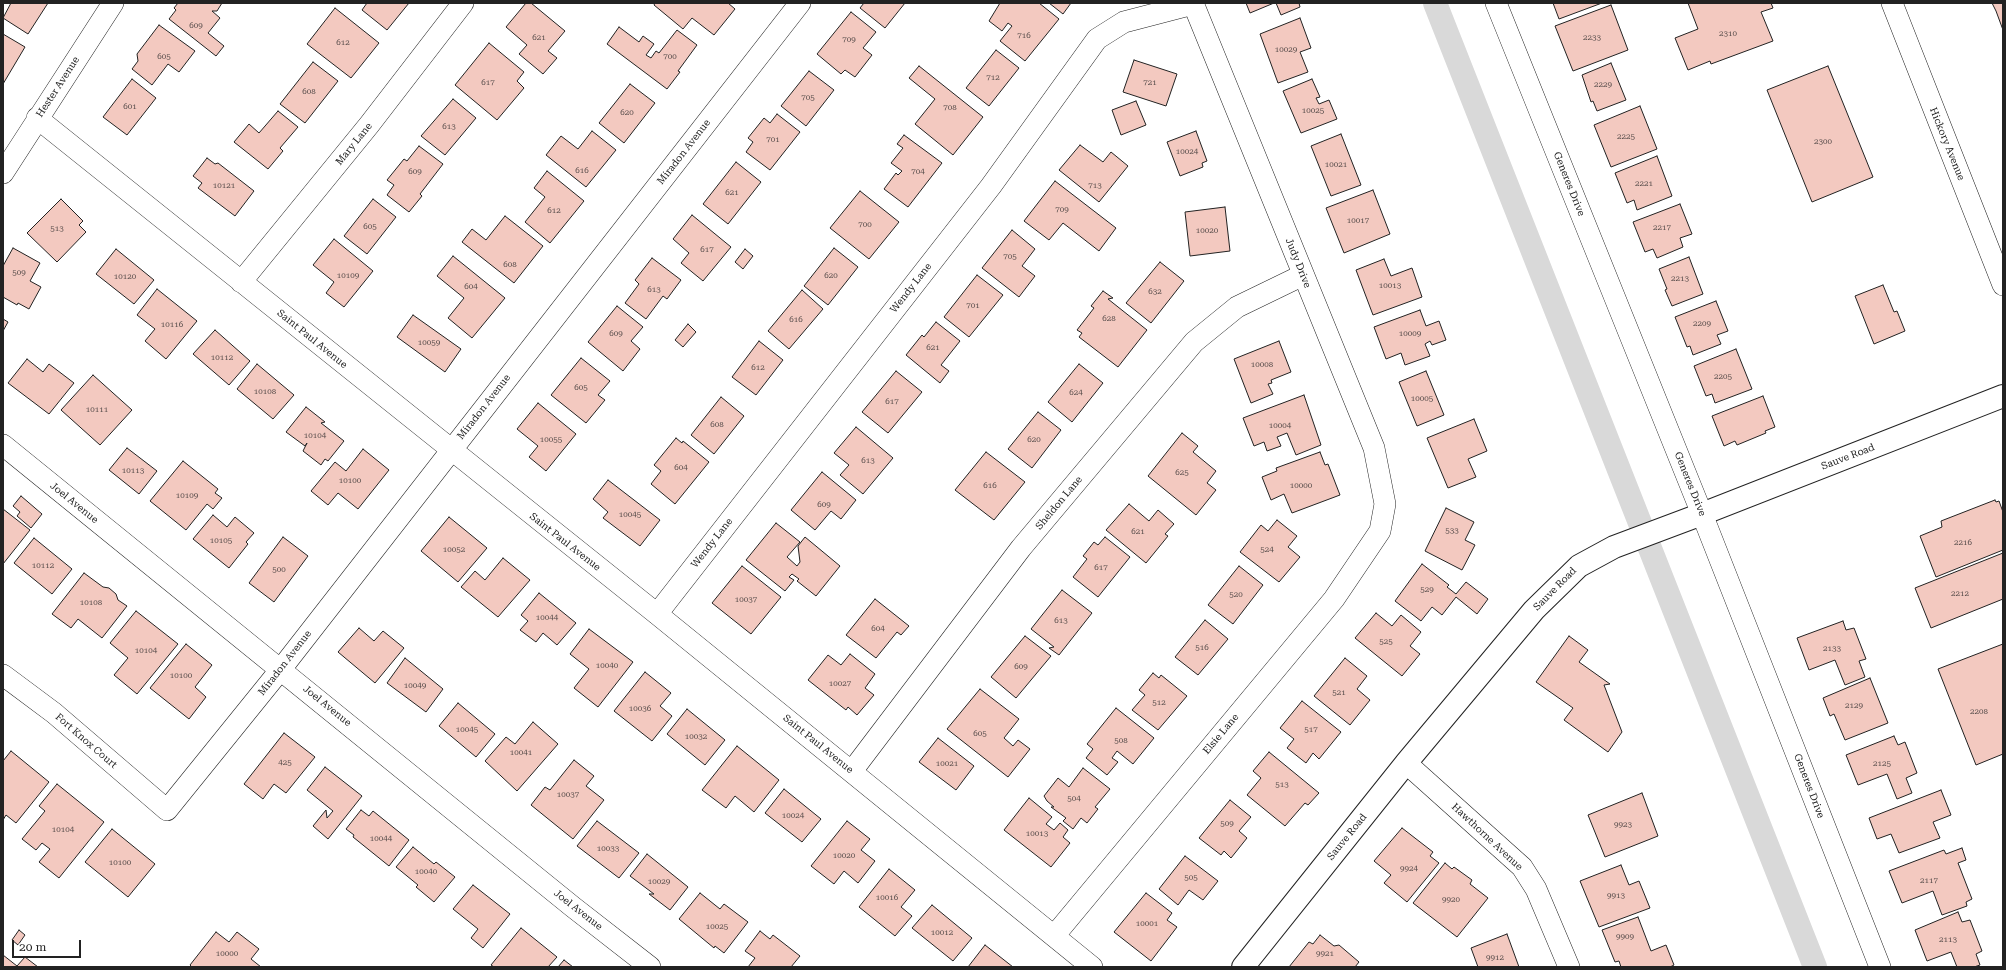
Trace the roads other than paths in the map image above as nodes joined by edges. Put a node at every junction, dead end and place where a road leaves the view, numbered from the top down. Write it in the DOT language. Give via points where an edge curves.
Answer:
graph roads {
  1 [pos="113,3"];
  2 [pos="463,3"];
  3 [pos="800,3"];
  4 [pos="1496,3"];
  5 [pos="1892,3"];
  6 [pos="1193,4"];
  7 [pos="37,118"];
  8 [pos="3,173"];
  9 [pos="1303,275"];
  10 [pos="241,282"];
  11 [pos="2003,286"];
  12 [pos="2003,396"];
  13 [pos="3,445"];
  14 [pos="450,450"];
  15 [pos="1702,514"];
  16 [pos="1379,526"];
  17 [pos="657,614"];
  18 [pos="281,669"];
  19 [pos="3,674"];
  20 [pos="1406,763"];
  21 [pos="852,772"];
  22 [pos="167,810"];
  23 [pos="1054,936"];
  24 [pos="650,967"];
  25 [pos="1092,967"];
  26 [pos="1243,967"];
  27 [pos="1569,967"];
  28 [pos="1880,967"];
  1 -- 7 [label="street, Hester Avenue"];
  2 -- 10 [label="street, Mary Lane"];
  3 -- 14 [label="street, Miradon Avenue"];
  4 -- 15 [label="street, Generes Drive"];
  5 -- 11 [label="street, Hickory Avenue"];
  6 -- 9 [label="street, Judy Drive"];
  6 -- 17 [label="street, Wendy Lane" via="1124,22 1097,39 991,186"];
  7 -- 8 [label="street, Hester Avenue"];
  7 -- 10 [label="street, Saint Paul Avenue"];
  9 -- 16 [label="street, Judy Drive" via="1374,448 1385,504"];
  9 -- 21 [label="street, Sheldon Lane" via="1237,306 1194,342 1021,548"];
  10 -- 14 [label="street, Saint Paul Avenue"];
  12 -- 15 [label="street, Sauve Road"];
  13 -- 18 [label="street, Joel Avenue"];
  14 -- 17 [label="street, Saint Paul Avenue"];
  14 -- 18 [label="street, Miradon Avenue"];
  15 -- 20 [label="street, Sauve Road" via="1614,547 1579,566 1534,610"];
  15 -- 28 [label="street, Generes Drive"];
  16 -- 23 [label="street, Elsie Lane" via="1380,531 1334,599"];
  17 -- 21 [label="street, Saint Paul Avenue"];
  18 -- 22 [label="street, Miradon Avenue"];
  18 -- 24 [label="street, Joel Avenue"];
  19 -- 22 [label="street, Fort Knox Court" via="54,713"];
  20 -- 26 [label="street, Sauve Road"];
  20 -- 27 [label="street, Hawthorne Avenue" via="1522,867 1536,889"];
  21 -- 23 [label="street, Saint Paul Avenue"];
  23 -- 25 [label="street, Saint Paul Avenue"];
}
